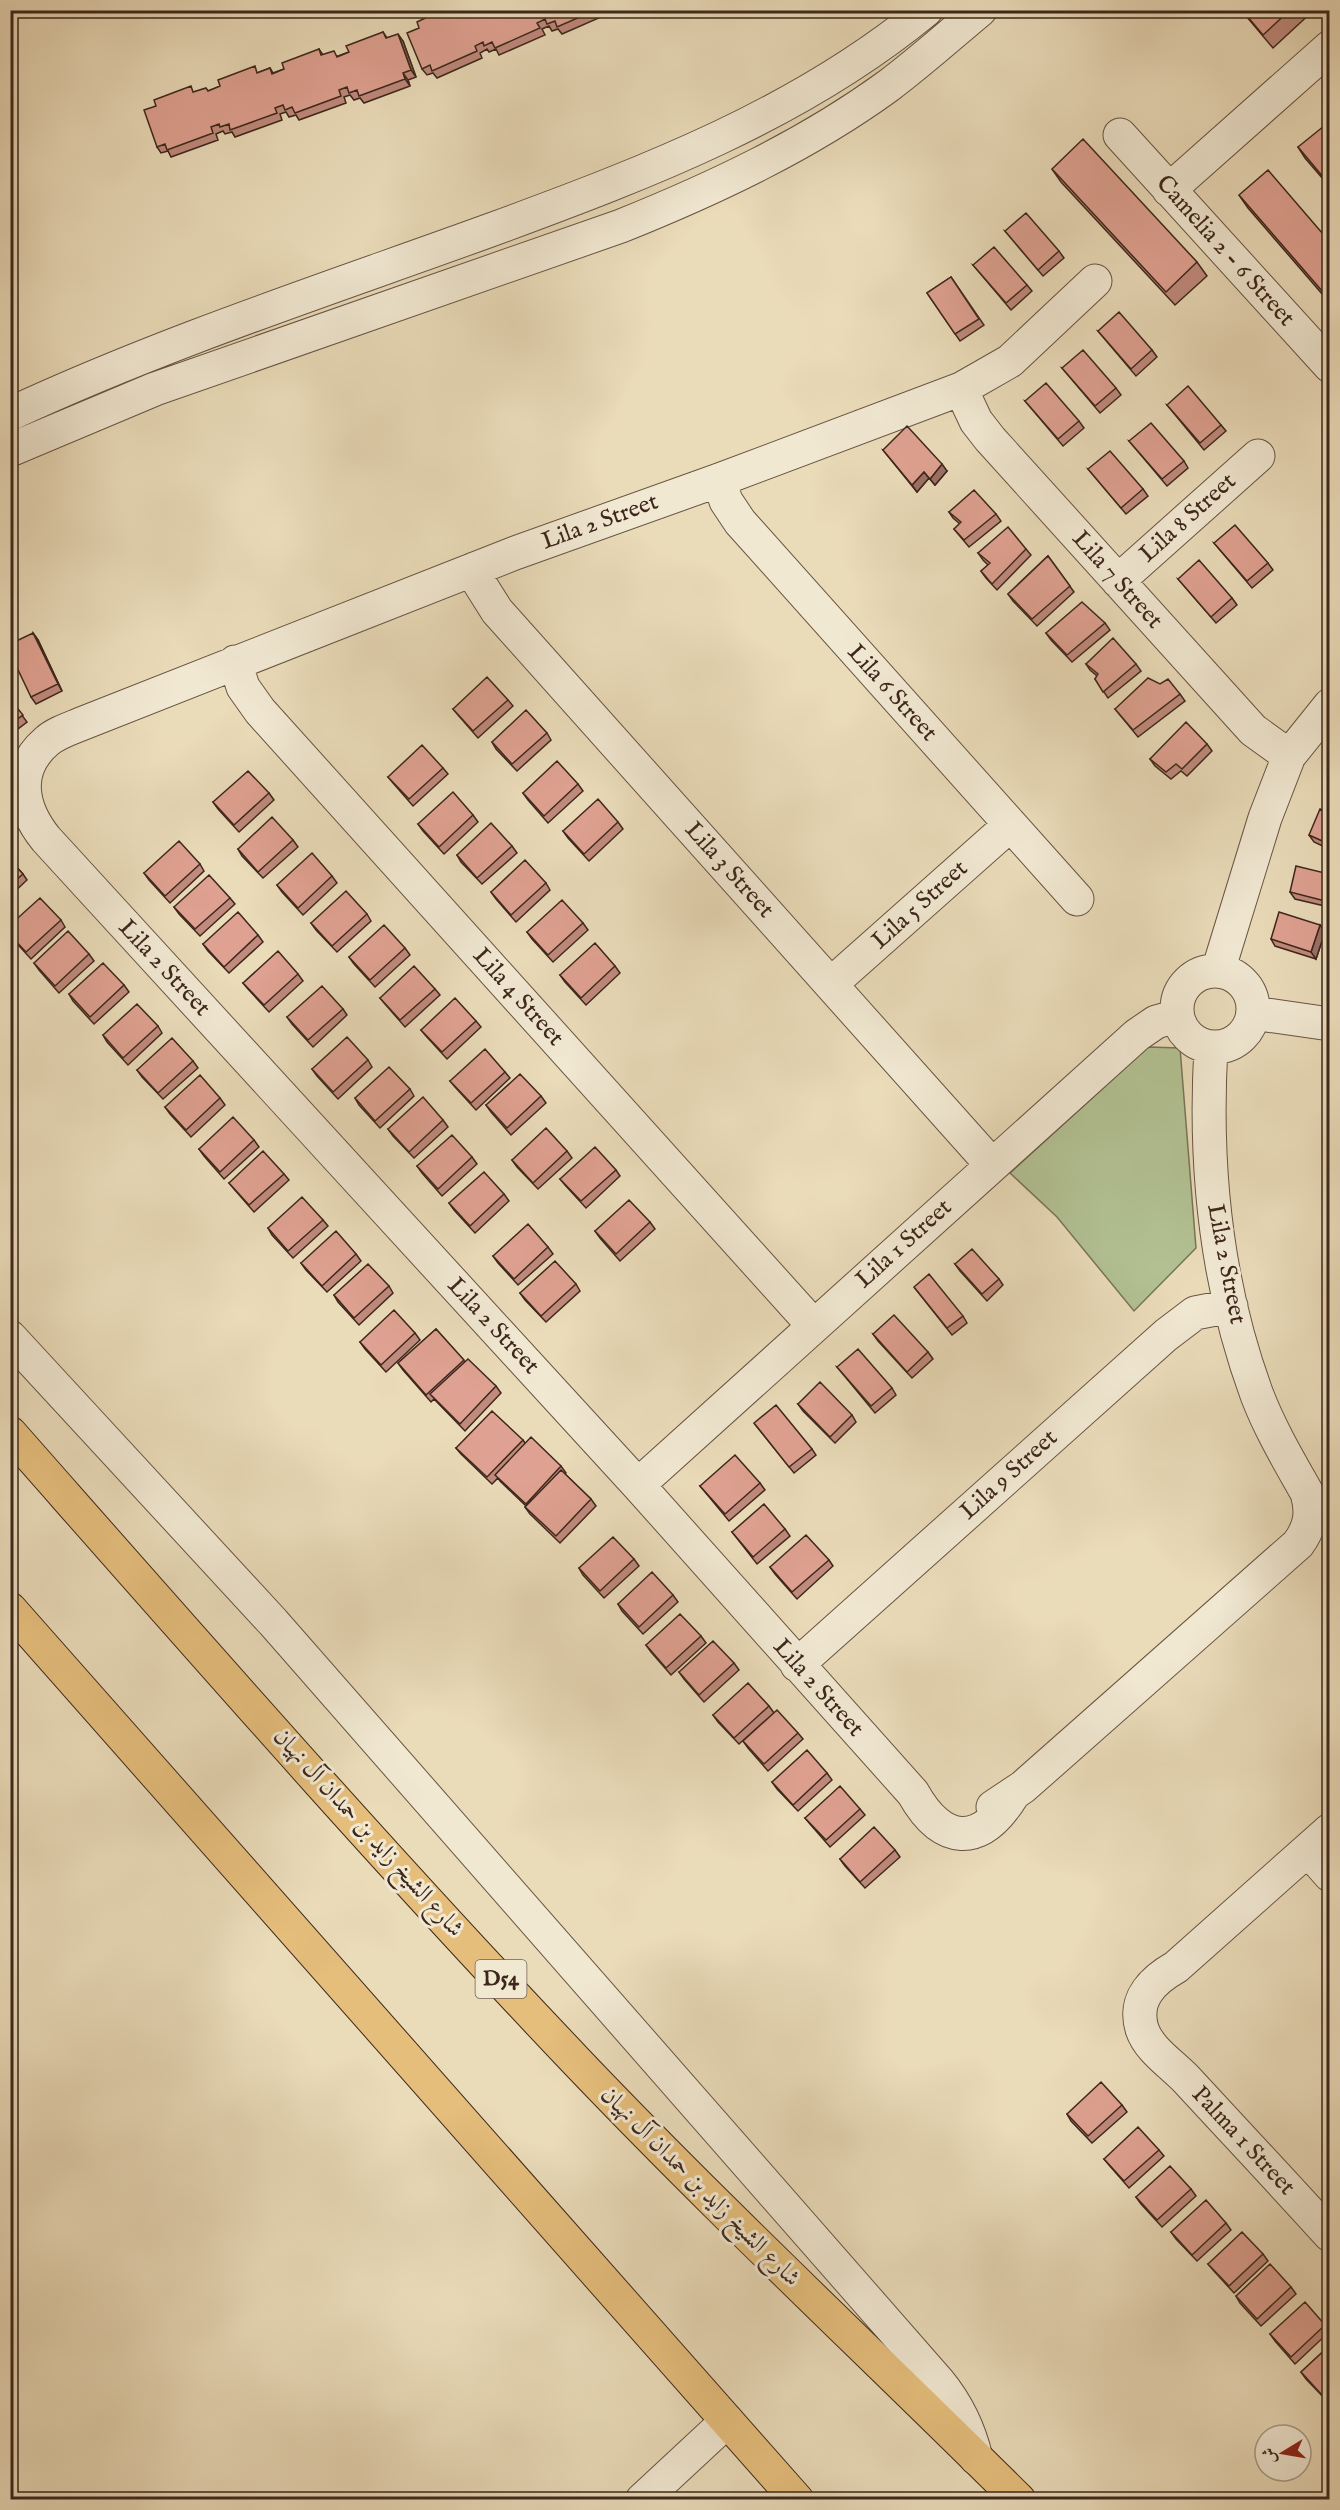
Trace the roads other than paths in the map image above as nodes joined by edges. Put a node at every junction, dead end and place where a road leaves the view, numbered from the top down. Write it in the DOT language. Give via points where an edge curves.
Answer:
graph roads {
  1 [pos="927,10"];
  2 [pos="980,10"];
  3 [pos="1326,57"];
  4 [pos="1120,135"];
  5 [pos="1169,190"];
  6 [pos="1095,281"];
  7 [pos="1329,366"];
  8 [pos="961,389"];
  9 [pos="10,414"];
  10 [pos="10,450"];
  11 [pos="1258,456"];
  12 [pos="719,480"];
  13 [pos="474,568"];
  14 [pos="1118,581"];
  15 [pos="235,662"];
  16 [pos="1329,705"];
  17 [pos="1289,756"];
  18 [pos="1010,825"];
  19 [pos="1077,899"];
  20 [pos="1218,971"];
  21 [pos="831,984"];
  22 [pos="1253,1013"];
  23 [pos="1177,1016"];
  24 [pos="1329,1024"];
  25 [pos="1211,1047"];
  26 [pos="992,1165"];
  27 [pos="1231,1306"];
  28 [pos="813,1325"];
  29 [pos="10,1337"];
  30 [pos="10,1433"];
  31 [pos="638,1485"];
  32 [pos="10,1609"];
  33 [pos="797,1665"];
  34 [pos="1318,1840"];
  35 [pos="1329,1875"];
  36 [pos="1329,2235"];
  37 [pos="727,2421"];
  38 [pos="976,2458"];
  39 [pos="642,2499"];
  40 [pos="797,2499"];
  41 [pos="1018,2499"];
  1 -- 9 [label="street" via="897,35 827,81 678,158 110,369"];
  2 -- 10 [label="street" via="888,86 840,118 684,201 155,389"];
  3 -- 5 [label="street" via="1242,123"];
  4 -- 5 [label="street, Camelia 2 - 6 Street"];
  5 -- 7 [label="street, Camelia 2 - 6 Street"];
  6 -- 8 [label="street, Lila 2 Street" via="1018,354"];
  8 -- 12 [label="street, Lila 2 Street"];
  8 -- 14 [label="street, Lila 7 Street" via="982,431"];
  11 -- 14 [label="street, Lila 8 Street"];
  12 -- 13 [label="street, Lila 2 Street"];
  12 -- 18 [label="street, Lila 6 Street" via="732,512"];
  13 -- 15 [label="street, Lila 2 Street"];
  13 -- 21 [label="street, Lila 3 Street" via="497,611"];
  14 -- 17 [label="street, Lila 7 Street" via="1253,730"];
  15 -- 28 [label="street, Lila 4 Street" via="243,687 260,711"];
  15 -- 31 [label="street, Lila 2 Street" via="48,740 37,751 24,780 28,812 69,864"];
  16 -- 17 [label="street"];
  17 -- 20 [label="street" via="1265,818"];
  18 -- 19 [label="street, Lila 6 Street"];
  18 -- 21 [label="street, Lila 5 Street"];
  20 -- 22 [label="street" via="1230,973 1248,989"];
  20 -- 23 [label="street" via="1204,972 1182,988"];
  21 -- 26 [label="street, Lila 3 Street"];
  22 -- 24 [label="street"];
  22 -- 25 [label="street" via="1243,1035 1223,1047"];
  23 -- 25 [label="street" via="1189,1037"];
  23 -- 26 [label="street, Lila 1 Street" via="1146,1027"];
  25 -- 27 [label="street, Lila 2 Street" via="1207,1106 1210,1181"];
  26 -- 28 [label="street, Lila 1 Street"];
  27 -- 33 [label="street, Lila 9 Street" via="1195,1313 1166,1335"];
  27 -- 33 [label="street, Lila 2 Street" via="1257,1395 1307,1493 1311,1515 1305,1536 1012,1796 984,1812 959,1814 947,1812 913,1792"];
  28 -- 31 [label="street, Lila 1 Street"];
  29 -- 38 [label="street" via="273,1622 938,2381 958,2409"];
  30 -- 38 [label="main road, شارع الشيخ زايد بن حمدان آل نهيان / D54" via="197,1645 578,2063 768,2258"];
  31 -- 33 [label="street, Lila 2 Street"];
  32 -- 37 [label="main road"];
  34 -- 35 [label="street"];
  34 -- 36 [label="street, Palma 1 Street" via="1176,1967 1163,1992 1158,2018 1164,2043 1181,2074"];
  37 -- 39 [label="street"];
  37 -- 40 [label="main road"];
  38 -- 41 [label="main road, شارع الشيخ زايد بن حمدان آل نهيان / D54"];
}
